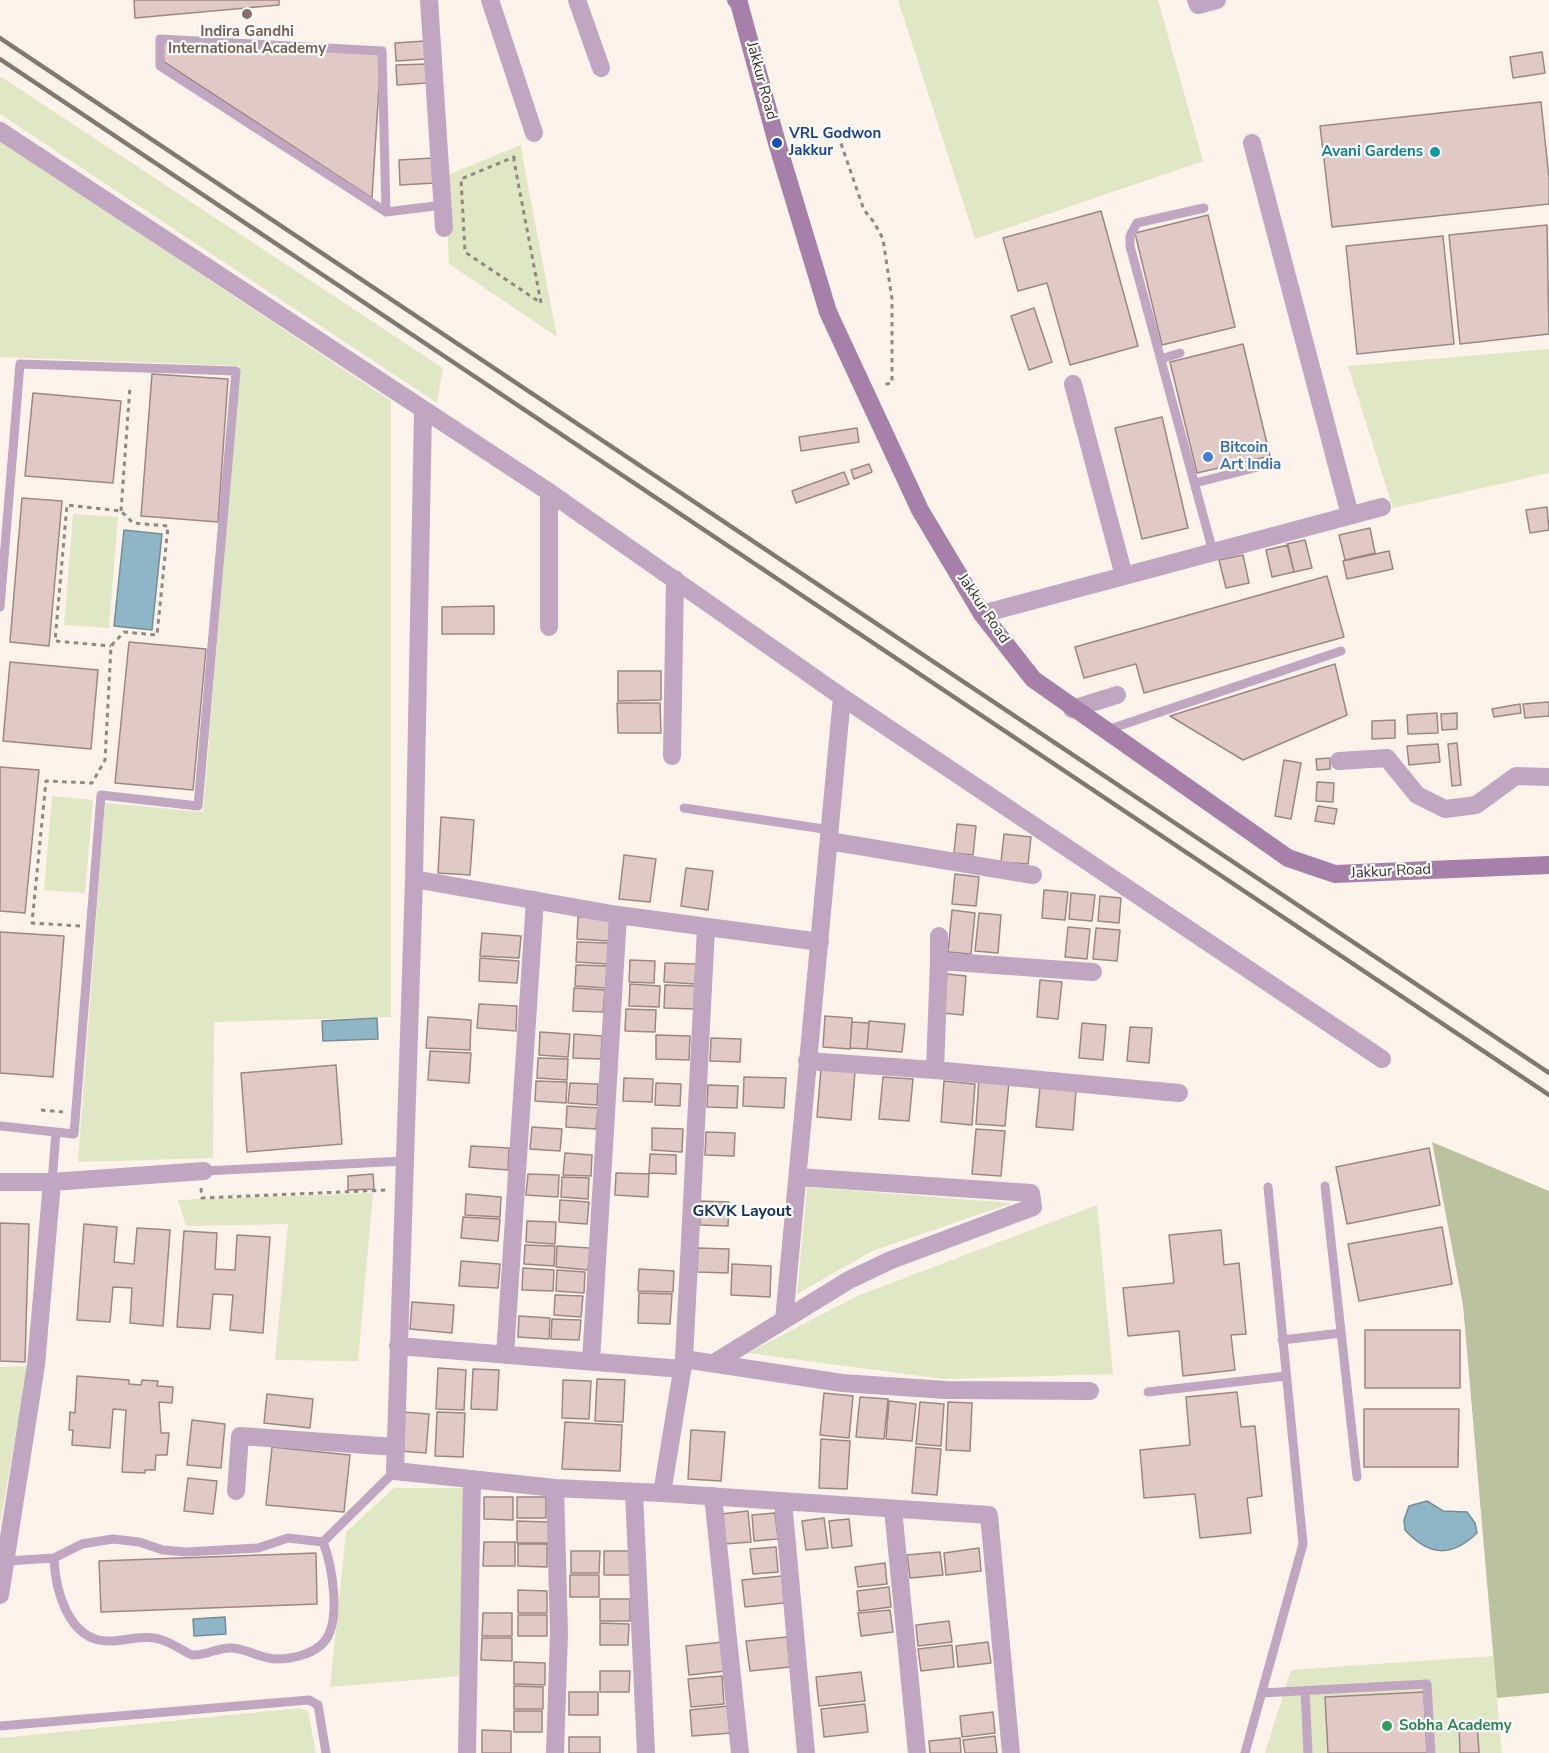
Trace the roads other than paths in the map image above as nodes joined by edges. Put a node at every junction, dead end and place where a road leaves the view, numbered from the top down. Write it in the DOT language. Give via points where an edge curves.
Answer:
graph roads {
  1 [pos="429,0"];
  2 [pos="489,0"];
  3 [pos="577,0"];
  4 [pos="736,0"];
  5 [pos="1196,0"];
  6 [pos="1217,0"];
  7 [pos="601,68"];
  8 [pos="0,131"];
  9 [pos="534,133"];
  10 [pos="1252,142"];
  11 [pos="442,205"];
  12 [pos="1204,208"];
  13 [pos="386,212"];
  14 [pos="444,228"];
  15 [pos="1180,353"];
  16 [pos="1161,359"];
  17 [pos="1073,384"];
  18 [pos="423,411"];
  19 [pos="1258,467"];
  20 [pos="1195,483"];
  21 [pos="549,492"];
  22 [pos="1382,507"];
  23 [pos="1350,516"];
  24 [pos="1214,552"];
  25 [pos="1124,576"];
  26 [pos="675,579"];
  27 [pos="0,607"];
  28 [pos="982,614"];
  29 [pos="549,627"];
  30 [pos="1341,651"];
  31 [pos="1116,695"];
  32 [pos="842,697"];
  33 [pos="1072,709"];
  34 [pos="1104,731"];
  35 [pos="672,756"];
  36 [pos="1339,761"];
  37 [pos="1549,777"];
  38 [pos="684,808"];
  39 [pos="830,836"];
  40 [pos="1549,865"];
  41 [pos="1033,875"];
  42 [pos="414,879"];
  43 [pos="535,900"];
  44 [pos="618,915"];
  45 [pos="706,928"];
  46 [pos="939,936"];
  47 [pos="820,942"];
  48 [pos="939,961"];
  49 [pos="1093,972"];
  50 [pos="1382,1059"];
  51 [pos="807,1061"];
  52 [pos="935,1070"];
  53 [pos="1179,1093"];
  54 [pos="0,1126"];
  55 [pos="56,1132"];
  56 [pos="405,1161"];
  57 [pos="202,1171"];
  58 [pos="798,1177"];
  59 [pos="0,1182"];
  60 [pos="52,1182"];
  61 [pos="1325,1186"];
  62 [pos="1268,1187"];
  63 [pos="784,1320"];
  64 [pos="1341,1333"];
  65 [pos="1282,1340"];
  66 [pos="398,1346"];
  67 [pos="505,1355"];
  68 [pos="591,1362"];
  69 [pos="714,1363"];
  70 [pos="683,1364"];
  71 [pos="1286,1376"];
  72 [pos="1090,1391"];
  73 [pos="1148,1392"];
  74 [pos="395,1447"];
  75 [pos="395,1471"];
  76 [pos="1357,1477"];
  77 [pos="472,1479"];
  78 [pos="555,1488"];
  79 [pos="236,1491"];
  80 [pos="634,1492"];
  81 [pos="662,1493"];
  82 [pos="712,1496"];
  83 [pos="783,1501"];
  84 [pos="893,1509"];
  85 [pos="323,1542"];
  86 [pos="54,1558"];
  87 [pos="7,1562"];
  88 [pos="0,1595"];
  89 [pos="1305,1692"];
  90 [pos="1262,1693"];
  91 [pos="0,1726"];
  92 [pos="326,1753"];
  93 [pos="467,1753"];
  94 [pos="555,1753"];
  95 [pos="646,1753"];
  96 [pos="740,1753"];
  97 [pos="806,1753"];
  98 [pos="917,1753"];
  99 [pos="1011,1753"];
  100 [pos="1245,1753"];
  101 [pos="1308,1753"];
  102 [pos="1431,1753"];
  1 -- 11 [label="street"];
  2 -- 9 [label="street"];
  3 -- 7 [label="street"];
  4 -- 28 [label="street, Jakkur Road" via="828,312 920,510"];
  5 -- 6 [label="street" via="1198,5"];
  8 -- 18 [label="street"];
  10 -- 23 [label="street"];
  11 -- 13 [label="lane"];
  11 -- 14 [label="street"];
  12 -- 16 [label="lane" via="1137,223 1130,236"];
  13 -- 13 [label="lane" via="382,51 160,39 160,66"];
  15 -- 16 [label="lane"];
  16 -- 20 [label="lane"];
  17 -- 25 [label="street"];
  18 -- 21 [label="street"];
  18 -- 42 [label="street"];
  19 -- 20 [label="lane"];
  20 -- 24 [label="lane"];
  21 -- 26 [label="street"];
  21 -- 29 [label="street"];
  22 -- 23 [label="street"];
  23 -- 24 [label="street"];
  24 -- 25 [label="street"];
  25 -- 28 [label="street"];
  26 -- 32 [label="street"];
  26 -- 35 [label="street"];
  27 -- 55 [label="lane" via="20,363 236,371 198,806 101,795 74,1134"];
  28 -- 33 [label="street, Jakkur Road" via="1033,679"];
  30 -- 34 [label="lane"];
  31 -- 33 [label="street"];
  32 -- 39 [label="street"];
  32 -- 50 [label="street"];
  33 -- 34 [label="street, Jakkur Road"];
  34 -- 40 [label="street, Jakkur Road" via="1288,858 1335,874"];
  36 -- 37 [label="street" via="1388,758 1417,795 1445,809 1476,805 1516,776"];
  38 -- 39 [label="lane"];
  39 -- 41 [label="street"];
  39 -- 47 [label="street"];
  42 -- 43 [label="street"];
  42 -- 56 [label="street"];
  43 -- 44 [label="street"];
  43 -- 67 [label="street"];
  44 -- 45 [label="street"];
  44 -- 68 [label="street"];
  45 -- 47 [label="street"];
  45 -- 70 [label="street"];
  46 -- 48 [label="street"];
  47 -- 51 [label="street"];
  48 -- 49 [label="street"];
  48 -- 52 [label="street"];
  51 -- 52 [label="street"];
  51 -- 58 [label="street"];
  52 -- 53 [label="street"];
  54 -- 55 [label="lane"];
  55 -- 60 [label="lane"];
  56 -- 57 [label="lane"];
  56 -- 66 [label="street"];
  57 -- 60 [label="street"];
  58 -- 63 [label="street"];
  58 -- 63 [label="street" via="1031,1193 1033,1207 891,1260 849,1280"];
  59 -- 60 [label="street"];
  60 -- 87 [label="street" via="36,1365"];
  61 -- 64 [label="lane"];
  62 -- 65 [label="lane"];
  63 -- 69 [label="street"];
  64 -- 65 [label="lane"];
  64 -- 76 [label="lane"];
  65 -- 71 [label="lane"];
  66 -- 67 [label="street"];
  66 -- 74 [label="street"];
  67 -- 68 [label="street"];
  68 -- 70 [label="street"];
  69 -- 70 [label="street"];
  69 -- 72 [label="street" via="853,1384 946,1390"];
  70 -- 81 [label="street"];
  71 -- 73 [label="lane"];
  71 -- 90 [label="lane" via="1303,1544"];
  74 -- 75 [label="street"];
  74 -- 79 [label="street" via="240,1436"];
  75 -- 77 [label="street"];
  75 -- 85 [label="lane"];
  77 -- 78 [label="street"];
  77 -- 93 [label="street"];
  78 -- 80 [label="street"];
  78 -- 94 [label="street" via="559,1633"];
  80 -- 81 [label="street"];
  80 -- 95 [label="street"];
  81 -- 82 [label="street"];
  82 -- 83 [label="street"];
  82 -- 96 [label="street"];
  83 -- 84 [label="street"];
  83 -- 97 [label="street"];
  84 -- 98 [label="street"];
  84 -- 99 [label="street" via="989,1515"];
  85 -- 86 [label="lane" via="288,1538 258,1548 186,1552 113,1539 82,1544"];
  85 -- 86 [label="lane" via="332,1568 334,1597 325,1641 303,1655 277,1659 229,1648 192,1655 152,1637 109,1641 91,1638 76,1625 61,1598"];
  86 -- 87 [label="lane"];
  87 -- 88 [label="street"];
  89 -- 90 [label="lane"];
  89 -- 101 [label="lane"];
  89 -- 102 [label="lane" via="1427,1684"];
  90 -- 100 [label="lane"];
  91 -- 92 [label="lane" via="309,1700 318,1705"];
}
